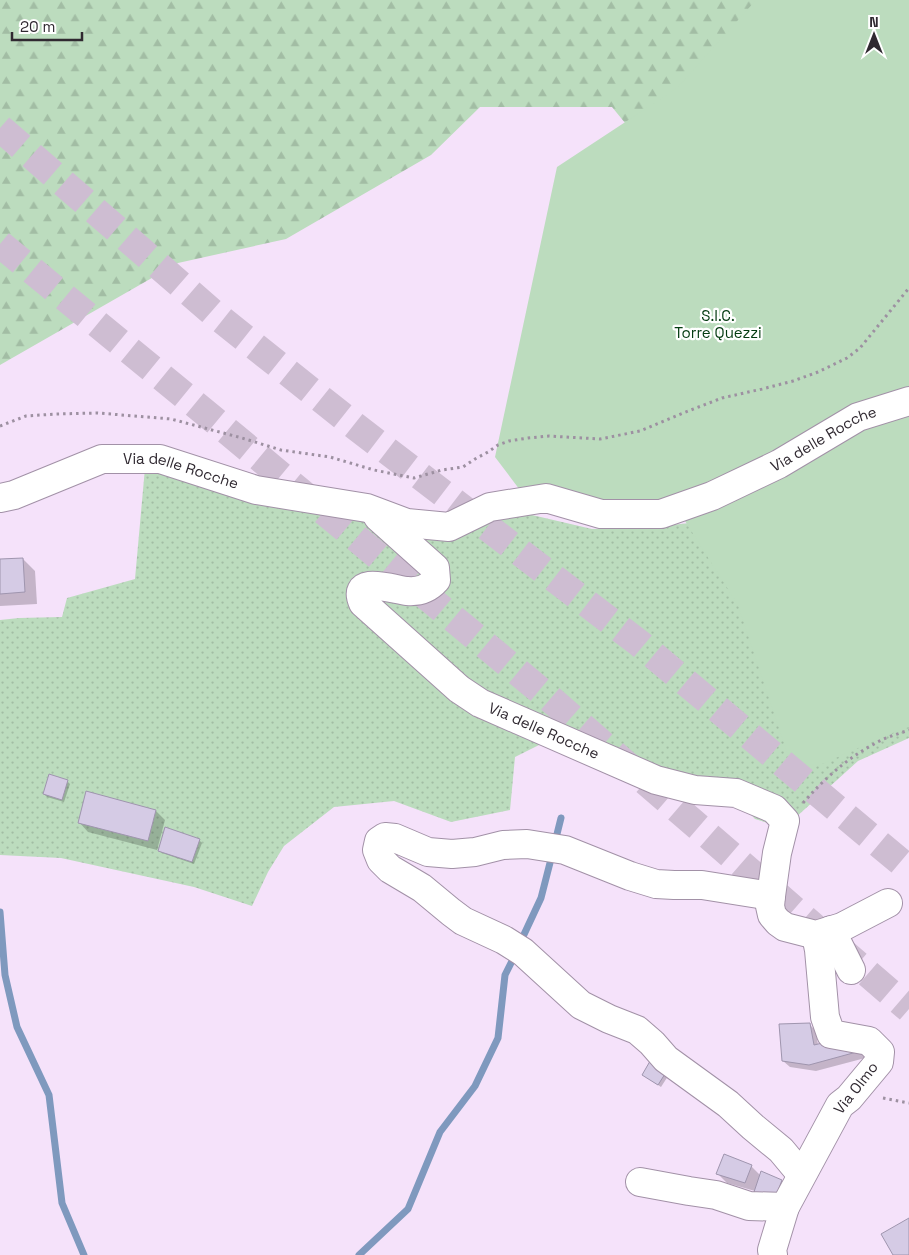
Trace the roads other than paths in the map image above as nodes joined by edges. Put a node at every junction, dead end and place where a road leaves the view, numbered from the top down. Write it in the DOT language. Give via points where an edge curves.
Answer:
graph roads {
  1 [pos="909,401"];
  2 [pos="0,498"];
  3 [pos="367,508"];
  4 [pos="771,896"];
  5 [pos="888,903"];
  6 [pos="824,932"];
  7 [pos="851,970"];
  8 [pos="801,1174"];
  9 [pos="640,1182"];
  10 [pos="785,1207"];
  11 [pos="773,1255"];
  1 -- 3 [label="street, Via delle Rocche" via="858,417 779,464 712,496 661,514 601,514 546,498 490,507 449,526 407,523"];
  2 -- 3 [label="street, Via delle Rocche" via="102,459 160,460 256,490"];
  3 -- 4 [label="street, Via delle Rocche" via="435,568 436,580 420,590 365,587 361,598 363,603 480,703 656,780 695,790 736,793 774,809 785,822"];
  4 -- 6 [label="street" via="772,915 785,927"];
  4 -- 8 [label="street" via="702,885 656,884 565,850 528,844 452,854 428,852 395,838 385,837 378,842 381,860 390,868 422,888 462,921 523,952 581,1005 637,1030 666,1059 728,1104 781,1150"];
  5 -- 6 [label="street"];
  6 -- 7 [label="street"];
  6 -- 8 [label="street, Via Olmo" via="819,950 825,1017 831,1034 869,1041 880,1052 879,1062 850,1098 840,1105"];
  8 -- 10 [label="street, Via Olmo"];
  9 -- 10 [label="street" via="716,1195 749,1206"];
  10 -- 11 [label="street, Via Olmo"];
}
